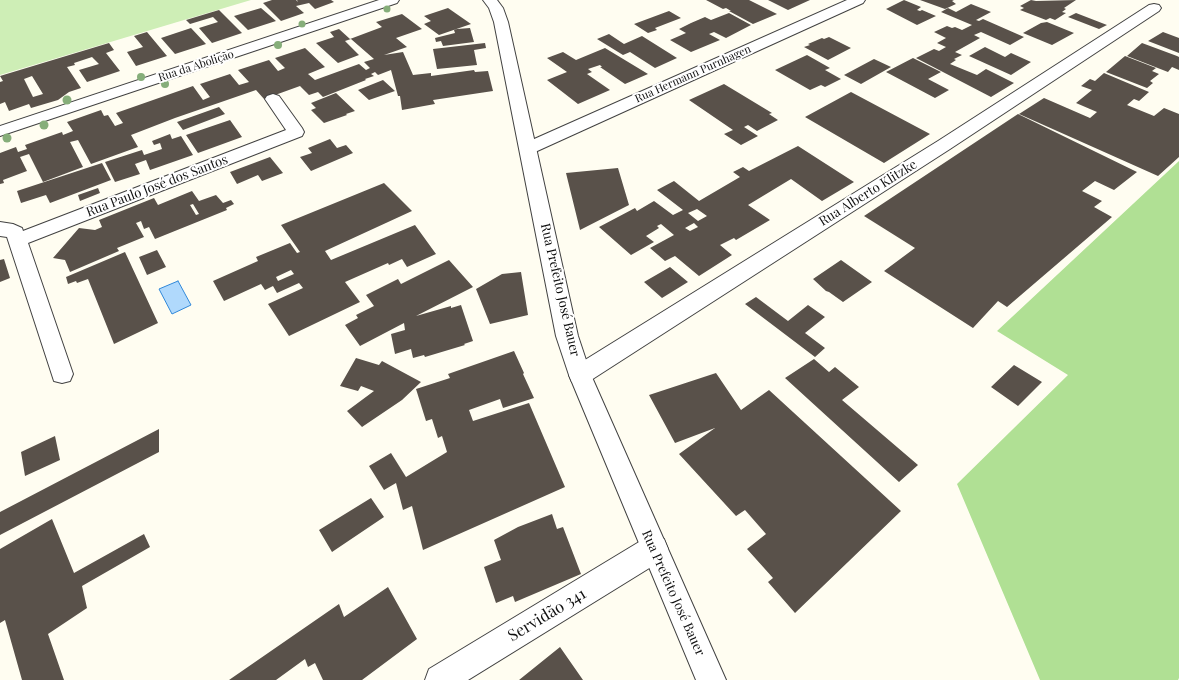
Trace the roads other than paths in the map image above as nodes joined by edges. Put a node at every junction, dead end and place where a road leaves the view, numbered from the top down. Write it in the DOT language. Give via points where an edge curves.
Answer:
graph roads {
  1 [pos="392,0"];
  2 [pos="490,0"];
  3 [pos="858,0"];
  4 [pos="1154,8"];
  5 [pos="273,99"];
  6 [pos="0,131"];
  7 [pos="529,148"];
  8 [pos="0,229"];
  9 [pos="18,240"];
  10 [pos="62,374"];
  11 [pos="580,375"];
  12 [pos="654,549"];
  13 [pos="440,680"];
  14 [pos="711,680"];
  1 -- 6 [label="street, Rua da Abolição"];
  2 -- 7 [label="street, Rua Prefeito José Bauer" via="501,22"];
  3 -- 7 [label="street, Rua Hermann Purnhagen"];
  4 -- 11 [label="street, Rua Alberto Klitzke" via="944,145"];
  5 -- 9 [label="street, Rua Paulo José dos Santos" via="296,132"];
  7 -- 11 [label="street, Rua Prefeito José Bauer" via="567,336"];
  8 -- 9 [label="street" via="16,233"];
  9 -- 10 [label="street"];
  11 -- 12 [label="street, Rua Prefeito José Bauer"];
  12 -- 13 [label="street, Servidão 341"];
  12 -- 14 [label="street, Rua Prefeito José Bauer"];
}
